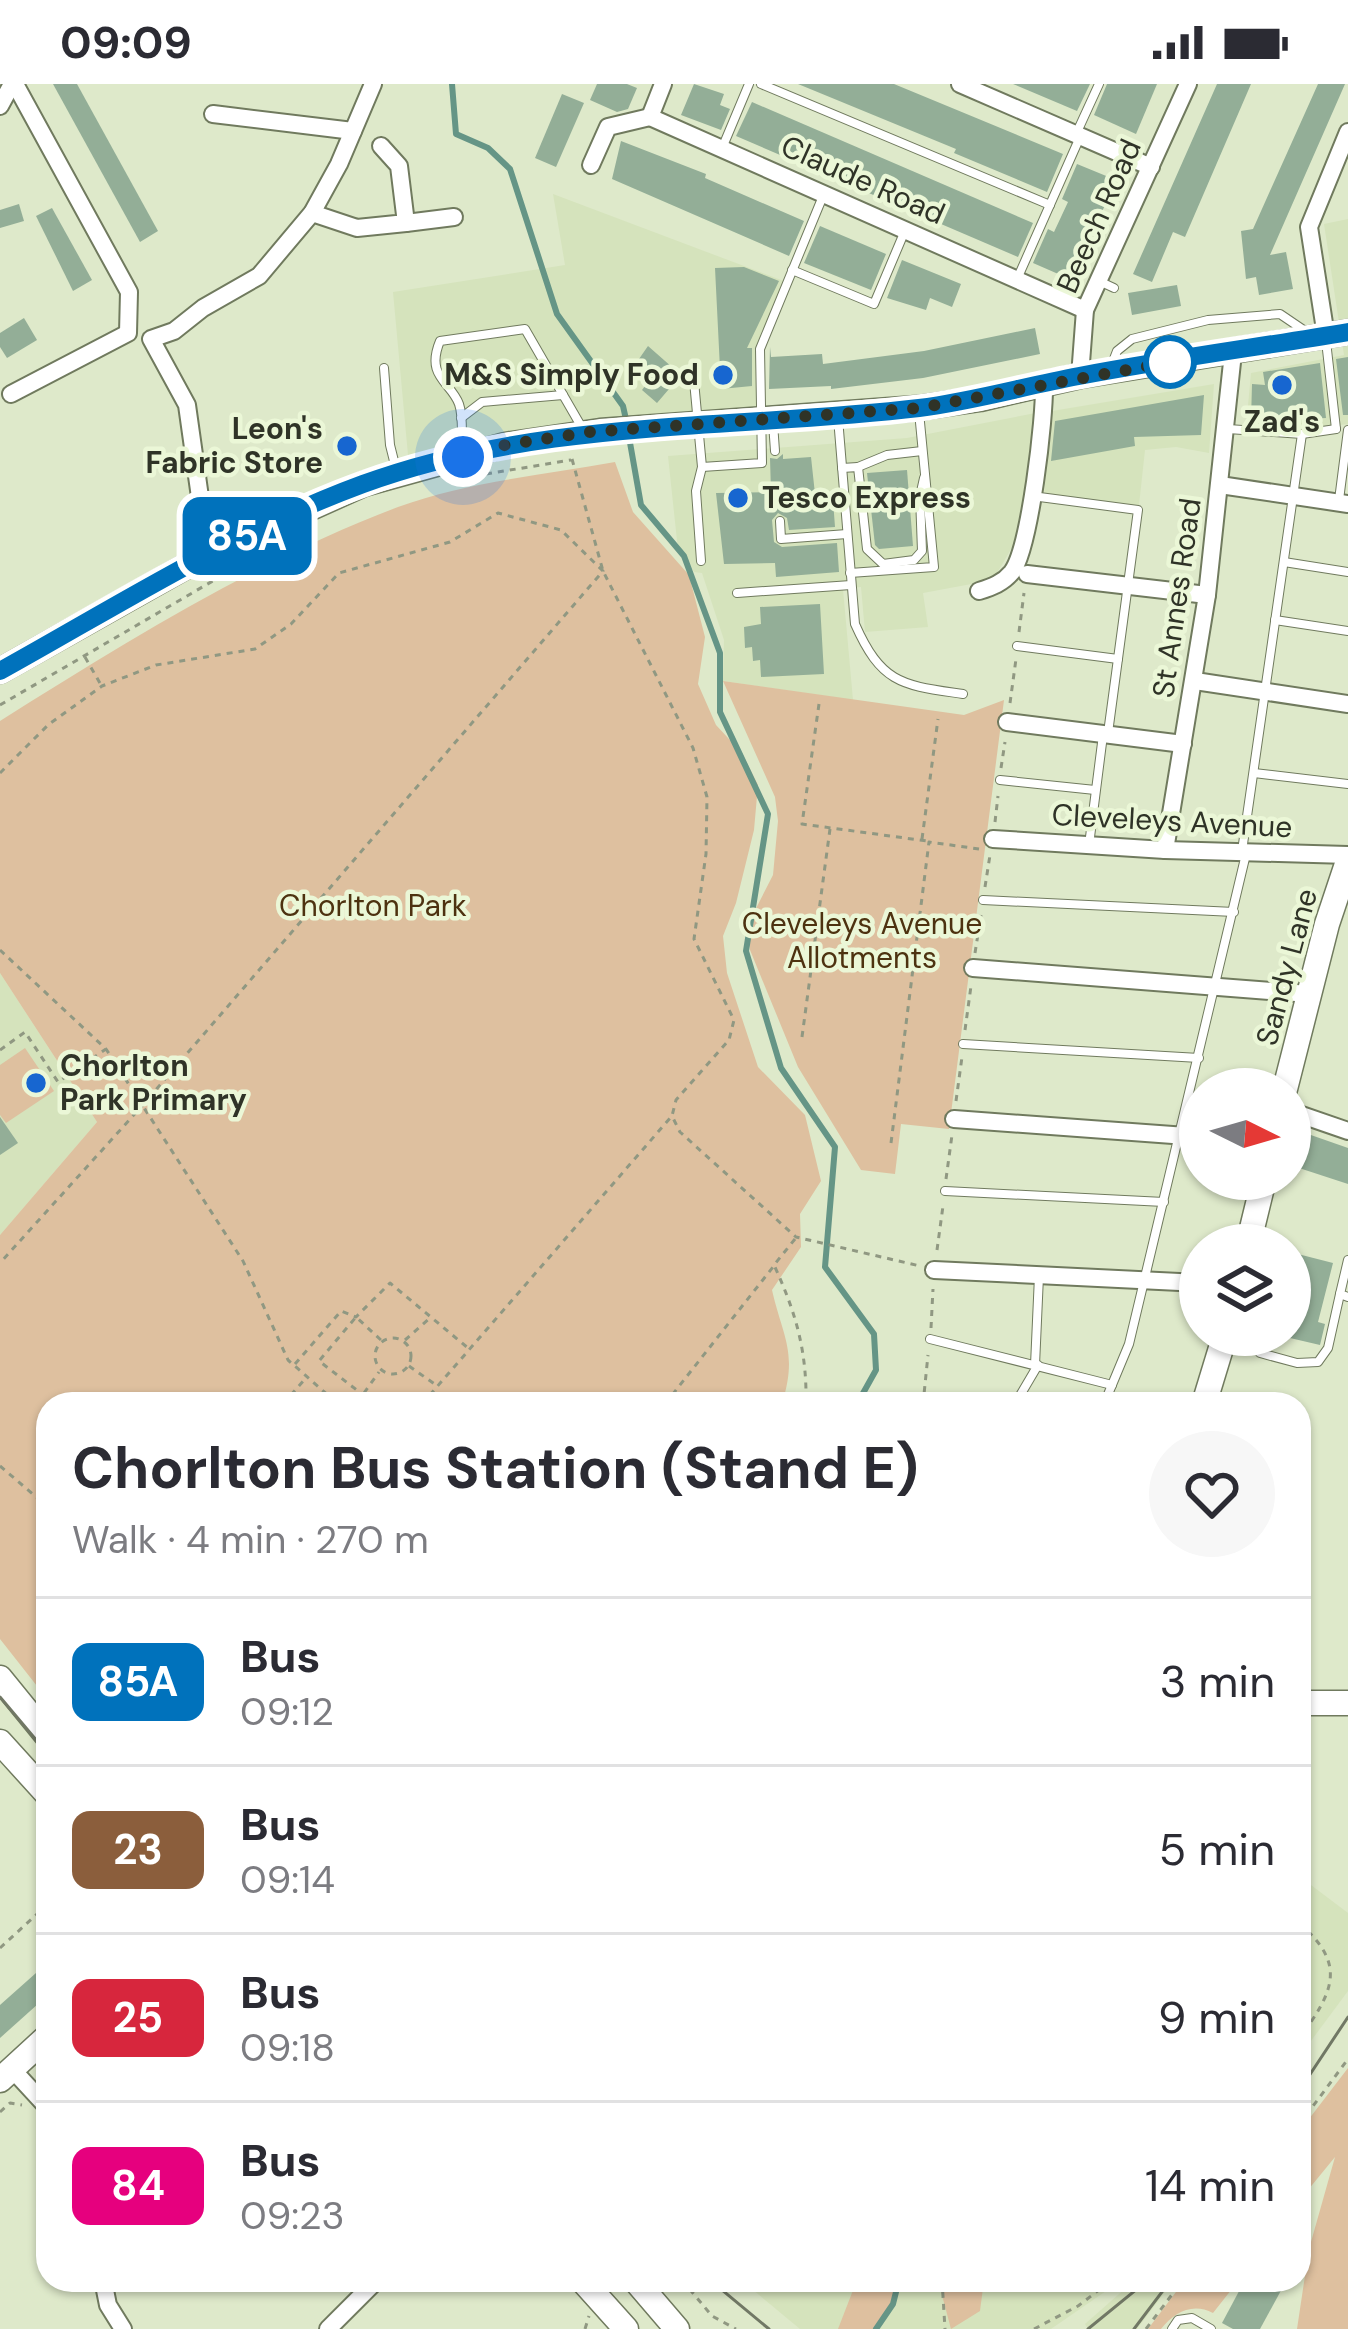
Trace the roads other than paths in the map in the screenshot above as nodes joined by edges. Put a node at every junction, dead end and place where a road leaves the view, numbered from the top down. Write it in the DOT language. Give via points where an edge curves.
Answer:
graph roads {
  1 [pos="14,84"];
  2 [pos="373,84"];
  3 [pos="663,84"];
  4 [pos="749,84"];
  5 [pos="761,84"];
  6 [pos="960,84"];
  7 [pos="1100,84"];
  8 [pos="1189,84"];
  9 [pos="0,106"];
  10 [pos="213,114"];
  11 [pos="650,117"];
  12 [pos="353,131"];
  13 [pos="1348,132"];
  14 [pos="1079,134"];
  15 [pos="381,146"];
  16 [pos="722,147"];
  17 [pos="591,165"];
  18 [pos="1151,167"];
  19 [pos="824,192"];
  20 [pos="1050,205"];
  21 [pos="312,213"];
  22 [pos="454,217"];
  23 [pos="406,224"];
  24 [pos="905,229"];
  25 [pos="792,270"];
  26 [pos="1018,279"];
  27 [pos="1085,310"];
  28 [pos="1330,336"];
  29 [pos="1232,352"];
  30 [pos="384,368"];
  31 [pos="1110,371"];
  32 [pos="1080,376"];
  33 [pos="694,381"];
  34 [pos="1044,383"];
  35 [pos="10,394"];
  36 [pos="563,395"];
  37 [pos="919,408"];
  38 [pos="838,415"];
  39 [pos="460,419"];
  40 [pos="768,419"];
  41 [pos="699,424"];
  42 [pos="1226,428"];
  43 [pos="1336,429"];
  44 [pos="1348,429"];
  45 [pos="593,432"];
  46 [pos="1302,434"];
  47 [pos="922,451"];
  48 [pos="775,452"];
  49 [pos="466,466"];
  50 [pos="702,467"];
  51 [pos="858,467"];
  52 [pos="842,468"];
  53 [pos="398,475"];
  54 [pos="925,476"];
  55 [pos="1220,484"];
  56 [pos="1030,496"];
  57 [pos="1293,496"];
  58 [pos="1343,504"];
  59 [pos="780,521"];
  60 [pos="848,534"];
  61 [pos="208,554"];
  62 [pos="700,561"];
  63 [pos="1284,562"];
  64 [pos="1348,572"];
  65 [pos="850,573"];
  66 [pos="1027,574"];
  67 [pos="851,585"];
  68 [pos="1128,586"];
  69 [pos="979,591"];
  70 [pos="737,593"];
  71 [pos="1207,595"];
  72 [pos="1275,620"];
  73 [pos="1348,631"];
  74 [pos="1017,646"];
  75 [pos="1118,659"];
  76 [pos="0,671"];
  77 [pos="1195,681"];
  78 [pos="1265,692"];
  79 [pos="963,694"];
  80 [pos="1348,704"];
  81 [pos="1007,722"];
  82 [pos="1106,734"];
  83 [pos="1183,744"];
  84 [pos="1254,773"];
  85 [pos="1000,780"];
  86 [pos="1348,784"];
  87 [pos="1095,790"];
  88 [pos="993,839"];
  89 [pos="1088,845"];
  90 [pos="1165,850"];
  91 [pos="1244,852"];
  92 [pos="1348,858"];
  93 [pos="983,900"];
  94 [pos="1234,912"];
  95 [pos="1338,928"];
  96 [pos="973,968"];
  97 [pos="1216,985"];
  98 [pos="1309,994"];
  99 [pos="963,1044"];
  100 [pos="1198,1058"];
  101 [pos="1196,1068"];
  102 [pos="1291,1068"];
  103 [pos="1311,1118"];
  104 [pos="954,1119"];
  105 [pos="1348,1131"];
  106 [pos="1179,1135"];
  107 [pos="1179,1139"];
  108 [pos="945,1191"];
  109 [pos="1164,1202"];
  110 [pos="1348,1260"];
  111 [pos="934,1270"];
  112 [pos="1039,1275"];
  113 [pos="1144,1280"];
  114 [pos="1179,1282"];
  115 [pos="1344,1296"];
  116 [pos="930,1339"];
  117 [pos="1219,1356"];
  118 [pos="1269,1356"];
  119 [pos="1036,1365"];
  120 [pos="1112,1385"];
  121 [pos="1021,1392"];
  122 [pos="1109,1392"];
  123 [pos="1208,1392"];
  124 [pos="0,1678"];
  125 [pos="1348,1702"];
  126 [pos="1311,1703"];
  127 [pos="36,1722"];
  128 [pos="0,1742"];
  129 [pos="36,1782"];
  130 [pos="36,2047"];
  131 [pos="6,2074"];
  132 [pos="36,2098"];
  133 [pos="105,2292"];
  134 [pos="358,2292"];
  135 [pos="593,2292"];
  136 [pos="645,2292"];
  137 [pos="123,2329"];
  138 [pos="328,2329"];
  139 [pos="626,2329"];
  140 [pos="676,2329"];
  141 [pos="1172,2329"];
  142 [pos="1211,2329"];
  1 -- 9 [label="street"];
  1 -- 35 [label="street" via="128,292 128,333"];
  2 -- 12 [label="street"];
  3 -- 11 [label="street"];
  4 -- 16 [label="lane"];
  5 -- 20 [label="lane"];
  6 -- 14 [label="street"];
  7 -- 14 [label="lane"];
  8 -- 18 [label="street, Beech Road"];
  10 -- 12 [label="street"];
  11 -- 16 [label="street, Claude Road"];
  11 -- 17 [label="street" via="608,127"];
  12 -- 21 [label="street"];
  13 -- 28 [label="street" via="1309,227"];
  14 -- 18 [label="street"];
  14 -- 20 [label="lane"];
  15 -- 23 [label="street" via="399,166"];
  16 -- 19 [label="street, Claude Road"];
  18 -- 27 [label="street, Beech Road" via="1106,284"];
  19 -- 24 [label="street, Claude Road"];
  19 -- 25 [label="lane"];
  20 -- 26 [label="lane"];
  21 -- 23 [label="street" via="356,228"];
  21 -- 61 [label="street" via="259,276 151,339 187,405"];
  22 -- 23 [label="street"];
  24 -- 25 [label="lane" via="874,304"];
  24 -- 26 [label="street, Claude Road"];
  25 -- 40 [label="lane" via="760,349"];
  26 -- 27 [label="street, Claude Road"];
  27 -- 32 [label="street, Beech Road"];
  28 -- 29 [label="main road"];
  28 -- 31 [label="lane" via="1280,314 1208,320 1132,339"];
  28 -- 43 [label="lane"];
  29 -- 31 [label="main road"];
  29 -- 42 [label="street, St Annes Road"];
  30 -- 53 [label="lane"];
  31 -- 32 [label="main road"];
  32 -- 34 [label="main road"];
  33 -- 41 [label="lane"];
  34 -- 37 [label="main road"];
  34 -- 56 [label="street"];
  36 -- 39 [label="lane" via="482,402"];
  36 -- 39 [label="lane" via="525,329 440,341 439,380 459,402"];
  36 -- 45 [label="lane"];
  37 -- 38 [label="main road"];
  37 -- 47 [label="lane"];
  38 -- 40 [label="main road"];
  38 -- 52 [label="lane"];
  39 -- 49 [label="lane"];
  40 -- 41 [label="main road"];
  40 -- 48 [label="lane"];
  40 -- 50 [label="lane" via="762,463"];
  41 -- 45 [label="main road"];
  41 -- 50 [label="lane"];
  42 -- 46 [label="lane"];
  42 -- 55 [label="street, St Annes Road"];
  43 -- 44 [label="lane"];
  43 -- 46 [label="lane"];
  44 -- 58 [label="lane"];
  45 -- 49 [label="main road" via="505,445"];
  46 -- 57 [label="lane"];
  47 -- 51 [label="lane"];
  47 -- 54 [label="lane"];
  49 -- 53 [label="main road"];
  50 -- 62 [label="lane"];
  51 -- 52 [label="lane"];
  51 -- 54 [label="lane" via="867,549 883,564 914,560 922,551"];
  52 -- 60 [label="lane"];
  53 -- 61 [label="main road"];
  54 -- 65 [label="lane" via="934,567"];
  55 -- 57 [label="street"];
  55 -- 71 [label="street, St Annes Road"];
  56 -- 68 [label="lane" via="1138,510"];
  56 -- 69 [label="street" via="1015,567"];
  57 -- 58 [label="street"];
  57 -- 63 [label="lane"];
  59 -- 60 [label="lane" via="781,539"];
  60 -- 65 [label="lane"];
  61 -- 76 [label="main road"];
  63 -- 64 [label="lane"];
  63 -- 72 [label="lane"];
  65 -- 67 [label="lane"];
  66 -- 68 [label="street"];
  67 -- 70 [label="lane"];
  67 -- 79 [label="lane" via="864,645 892,678"];
  68 -- 71 [label="street"];
  68 -- 75 [label="lane"];
  71 -- 77 [label="street, St Annes Road"];
  72 -- 73 [label="lane"];
  72 -- 78 [label="lane"];
  74 -- 75 [label="lane"];
  75 -- 82 [label="lane"];
  77 -- 78 [label="street"];
  77 -- 83 [label="street, St Annes Road"];
  78 -- 80 [label="street"];
  78 -- 84 [label="lane"];
  81 -- 82 [label="street"];
  82 -- 83 [label="street"];
  82 -- 87 [label="lane"];
  83 -- 90 [label="street, St Annes Road"];
  84 -- 86 [label="lane"];
  84 -- 91 [label="lane"];
  85 -- 87 [label="lane"];
  87 -- 89 [label="lane"];
  88 -- 89 [label="street, Cleveleys Avenue"];
  89 -- 90 [label="street, Cleveleys Avenue"];
  90 -- 91 [label="street, Cleveleys Avenue"];
  91 -- 92 [label="street, Cleveleys Avenue"];
  91 -- 94 [label="lane"];
  92 -- 95 [label="main road, Sandy Lane"];
  93 -- 94 [label="lane"];
  94 -- 97 [label="lane"];
  95 -- 98 [label="main road, Sandy Lane"];
  96 -- 97 [label="street"];
  97 -- 98 [label="street"];
  97 -- 100 [label="lane"];
  98 -- 102 [label="main road, Sandy Lane"];
  99 -- 100 [label="lane"];
  100 -- 101 [label="lane"];
  103 -- 105 [label="street"];
  104 -- 106 [label="street"];
  107 -- 109 [label="lane"];
  108 -- 109 [label="lane"];
  109 -- 113 [label="lane"];
  110 -- 115 [label="lane"];
  111 -- 112 [label="street"];
  112 -- 113 [label="street"];
  112 -- 119 [label="lane"];
  113 -- 114 [label="street"];
  113 -- 120 [label="lane"];
  115 -- 118 [label="lane" via="1318,1362"];
  116 -- 119 [label="lane"];
  117 -- 123 [label="main road"];
  119 -- 120 [label="lane"];
  119 -- 121 [label="lane"];
  120 -- 122 [label="lane"];
  124 -- 127 [label="main road"];
  125 -- 126 [label="main road"];
  128 -- 129 [label="main road"];
  130 -- 131 [label="main road"];
  131 -- 132 [label="street"];
  133 -- 137 [label="street"];
  134 -- 138 [label="street"];
  135 -- 139 [label="main road"];
  136 -- 140 [label="main road"];
  141 -- 142 [label="lane" via="1192,2318"];
}
